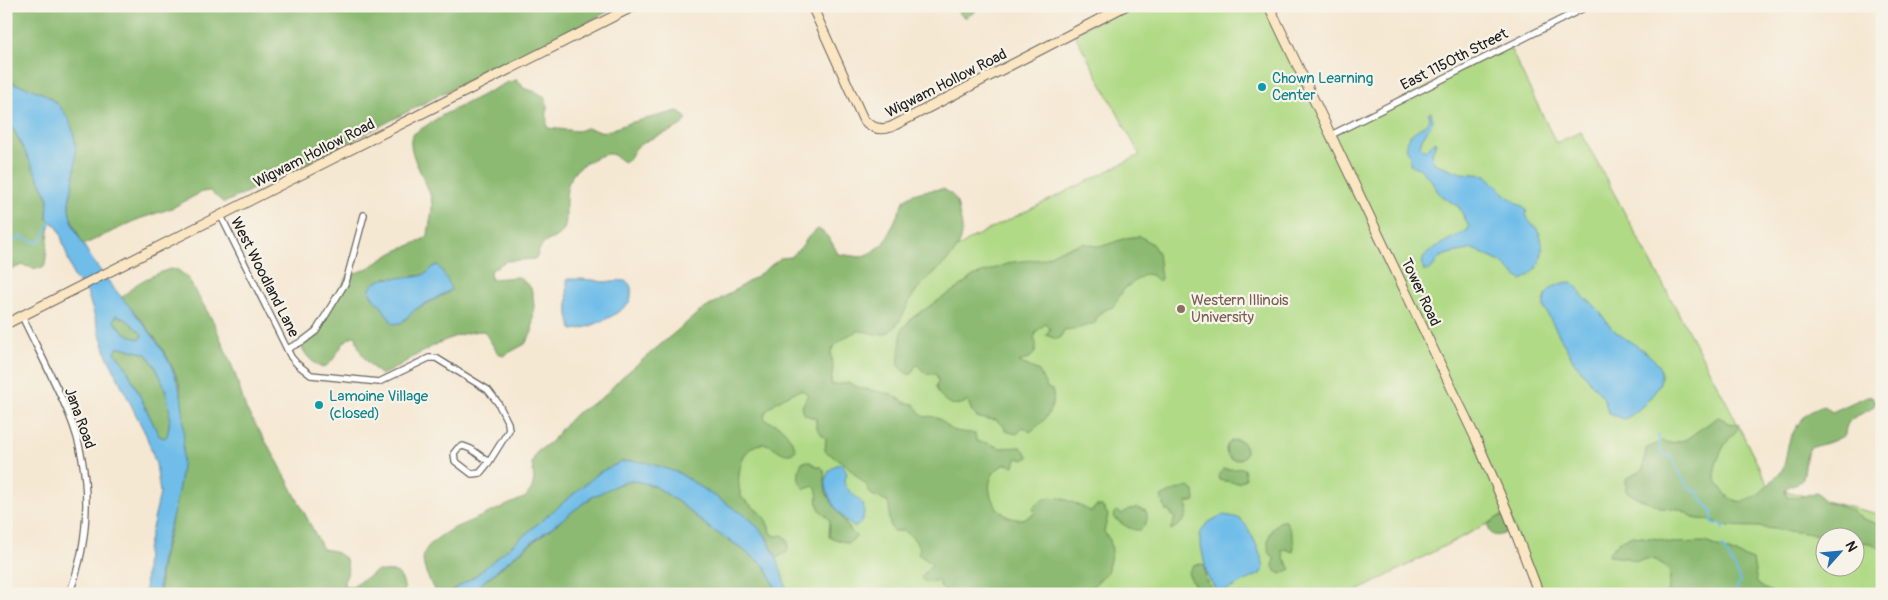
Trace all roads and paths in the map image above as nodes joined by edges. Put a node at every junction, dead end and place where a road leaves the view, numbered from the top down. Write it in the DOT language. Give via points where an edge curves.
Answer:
graph roads {
  1 [pos="634,6"];
  2 [pos="812,6"];
  3 [pos="1124,6"];
  4 [pos="1269,6"];
  5 [pos="1588,6"];
  6 [pos="1331,135"];
  7 [pos="364,215"];
  8 [pos="220,216"];
  9 [pos="22,316"];
  10 [pos="6,324"];
  11 [pos="287,349"];
  12 [pos="489,462"];
  13 [pos="69,594"];
  14 [pos="1539,594"];
  1 -- 8 [label="street, Wigwam Hollow Road"];
  2 -- 3 [label="street, Wigwam Hollow Road" via="863,120 881,129 891,127"];
  4 -- 6 [label="street, Tower Road"];
  5 -- 6 [label="street, East 1150th Street"];
  6 -- 14 [label="street, Tower Road" via="1476,439"];
  7 -- 11 [label="street" via="346,282 316,331"];
  8 -- 9 [label="street, Wigwam Hollow Road"];
  8 -- 11 [label="street, West Woodland Lane"];
  9 -- 10 [label="street, Wigwam Hollow Road"];
  9 -- 13 [label="street, Jana Road" via="70,418 82,461 84,537"];
  11 -- 12 [label="street, West Woodland Lane" via="311,376 374,382 385,380 429,358 436,358 488,390 498,403 509,430"];
  12 -- 12 [label="street" via="480,473 472,474 455,461 454,453 460,447 467,447"];
}
